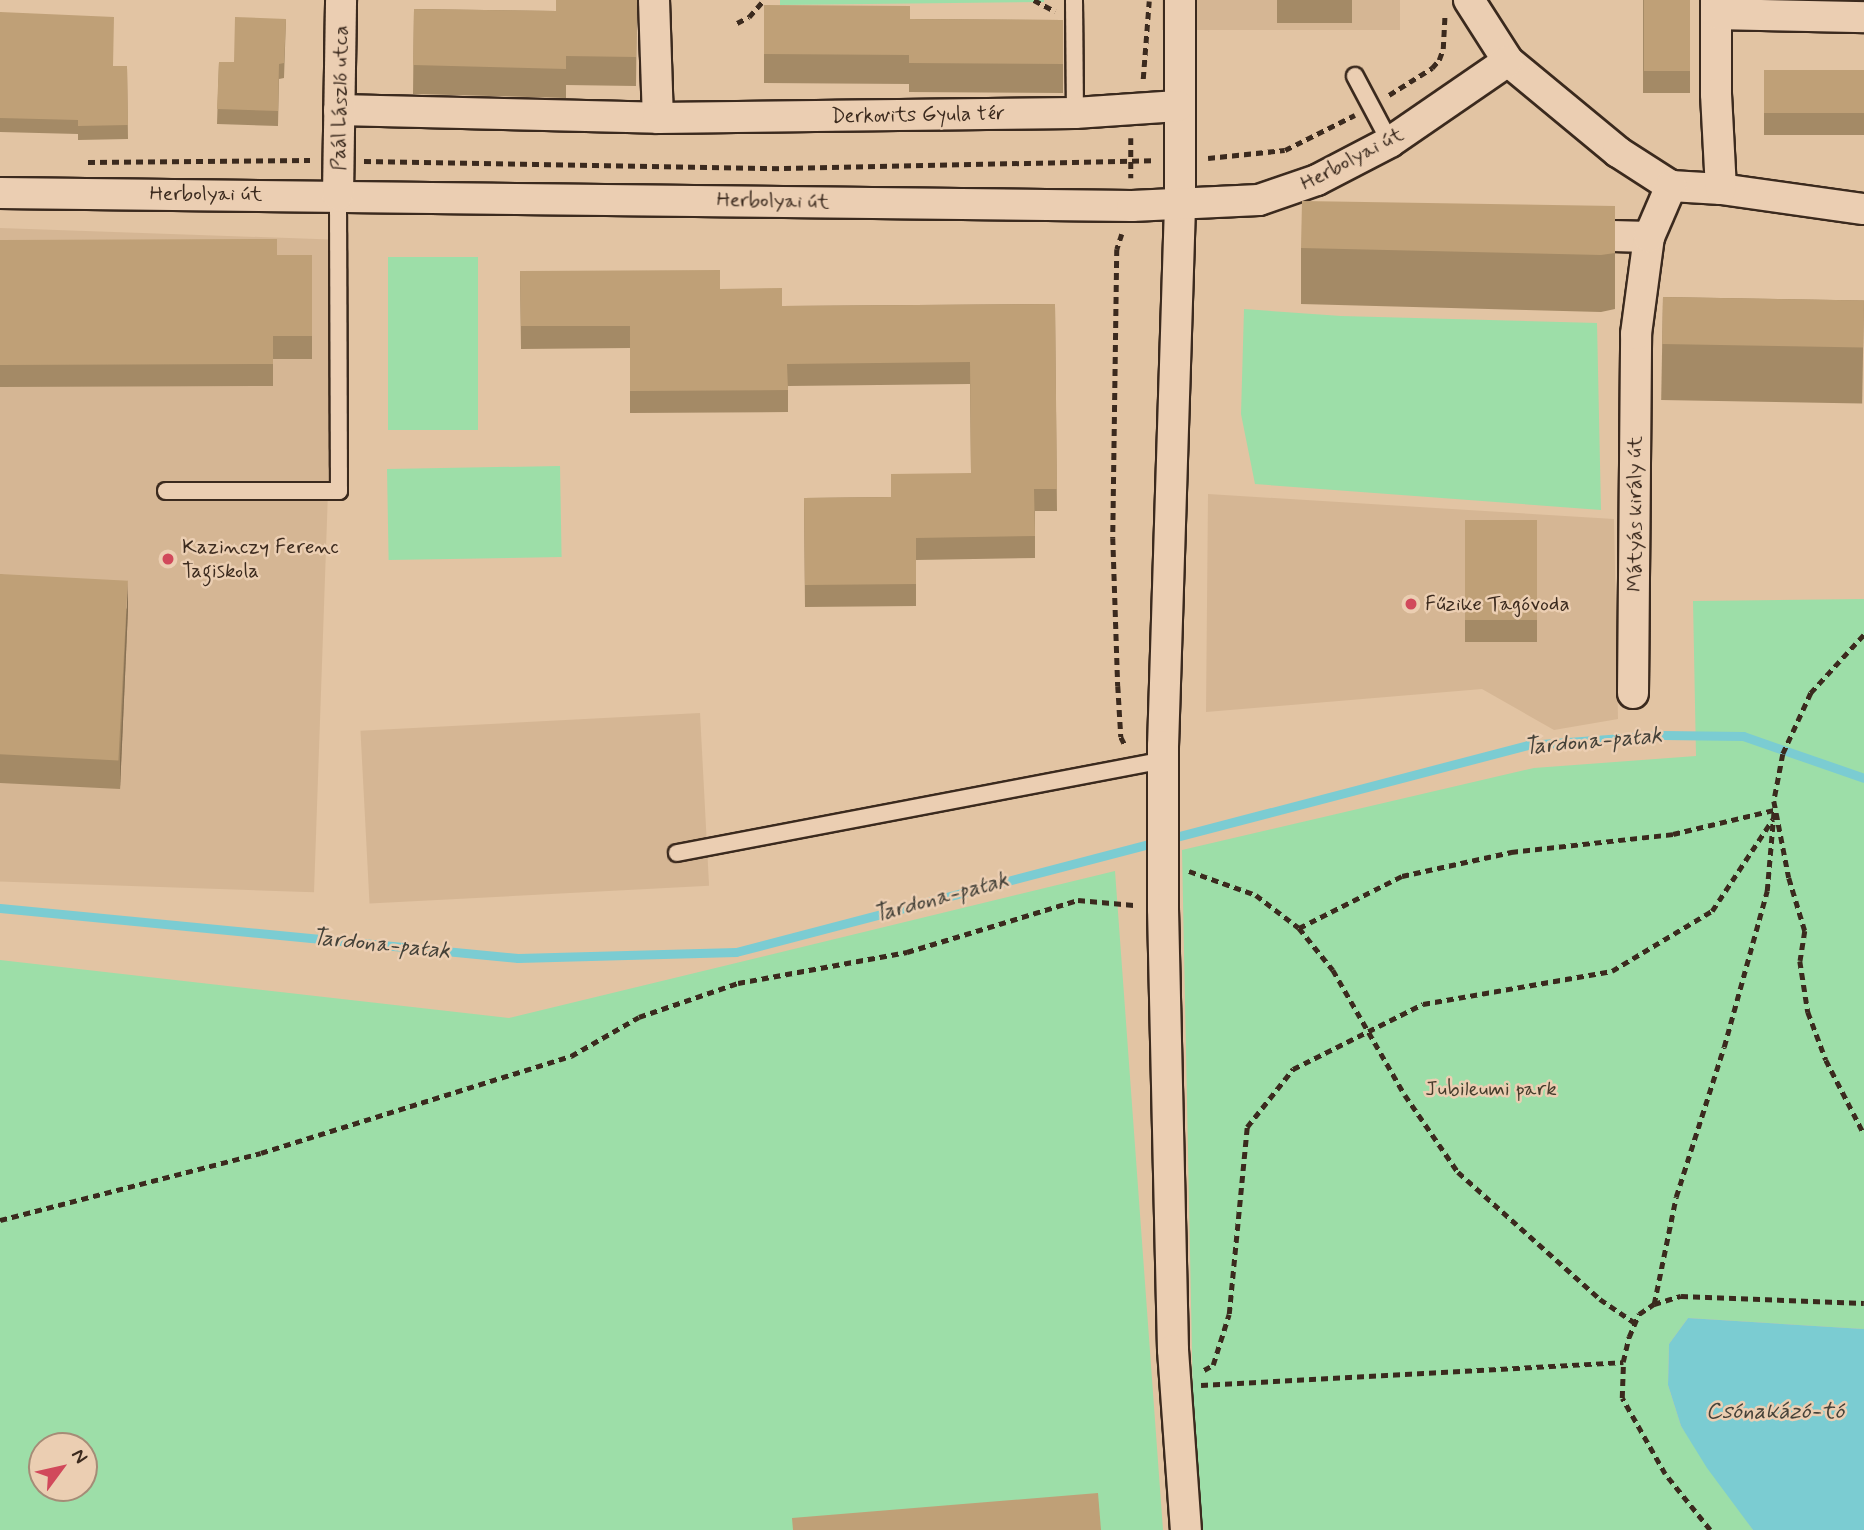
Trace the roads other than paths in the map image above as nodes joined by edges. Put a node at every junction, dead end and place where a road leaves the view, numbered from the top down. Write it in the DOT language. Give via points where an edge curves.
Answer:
graph roads {
  1 [pos="341,0"];
  2 [pos="654,0"];
  3 [pos="1074,0"];
  4 [pos="1180,0"];
  5 [pos="1460,3"];
  6 [pos="1717,7"];
  7 [pos="1864,17"];
  8 [pos="1508,61"];
  9 [pos="1355,76"];
  10 [pos="1178,106"];
  11 [pos="339,110"];
  12 [pos="1075,113"];
  13 [pos="658,118"];
  14 [pos="1390,142"];
  15 [pos="1671,186"];
  16 [pos="1721,189"];
  17 [pos="0,193"];
  18 [pos="338,195"];
  19 [pos="1180,206"];
  20 [pos="1864,209"];
  21 [pos="1545,234"];
  22 [pos="1650,237"];
  23 [pos="166,491"];
  24 [pos="1633,693"];
  25 [pos="1163,760"];
  26 [pos="677,853"];
  27 [pos="1186,1530"];
  1 -- 11 [label="street, Paál László utca"];
  2 -- 13 [label="street"];
  3 -- 12 [label="lane"];
  4 -- 10 [label="street"];
  5 -- 8 [label="street"];
  6 -- 7 [label="street"];
  6 -- 16 [label="street"];
  8 -- 14 [label="street, Herbolyai út"];
  8 -- 15 [label="street" via="1618,152"];
  9 -- 14 [label="lane"];
  10 -- 12 [label="street, Derkovits Gyula tér"];
  10 -- 19 [label="street"];
  11 -- 13 [label="street, Derkovits Gyula tér"];
  11 -- 18 [label="street, Paál László utca"];
  12 -- 13 [label="street, Derkovits Gyula tér"];
  14 -- 19 [label="street, Herbolyai út" via="1292,191 1259,200"];
  15 -- 16 [label="street"];
  15 -- 22 [label="street, Mátyás király út"];
  16 -- 20 [label="street"];
  17 -- 18 [label="street, Herbolyai út"];
  18 -- 19 [label="street, Herbolyai út"];
  18 -- 23 [label="lane" via="339,491"];
  19 -- 25 [label="street"];
  21 -- 22 [label="street"];
  22 -- 24 [label="street, Mátyás király út"];
  25 -- 26 [label="lane"];
  25 -- 27 [label="street" via="1176,1387"];
}
